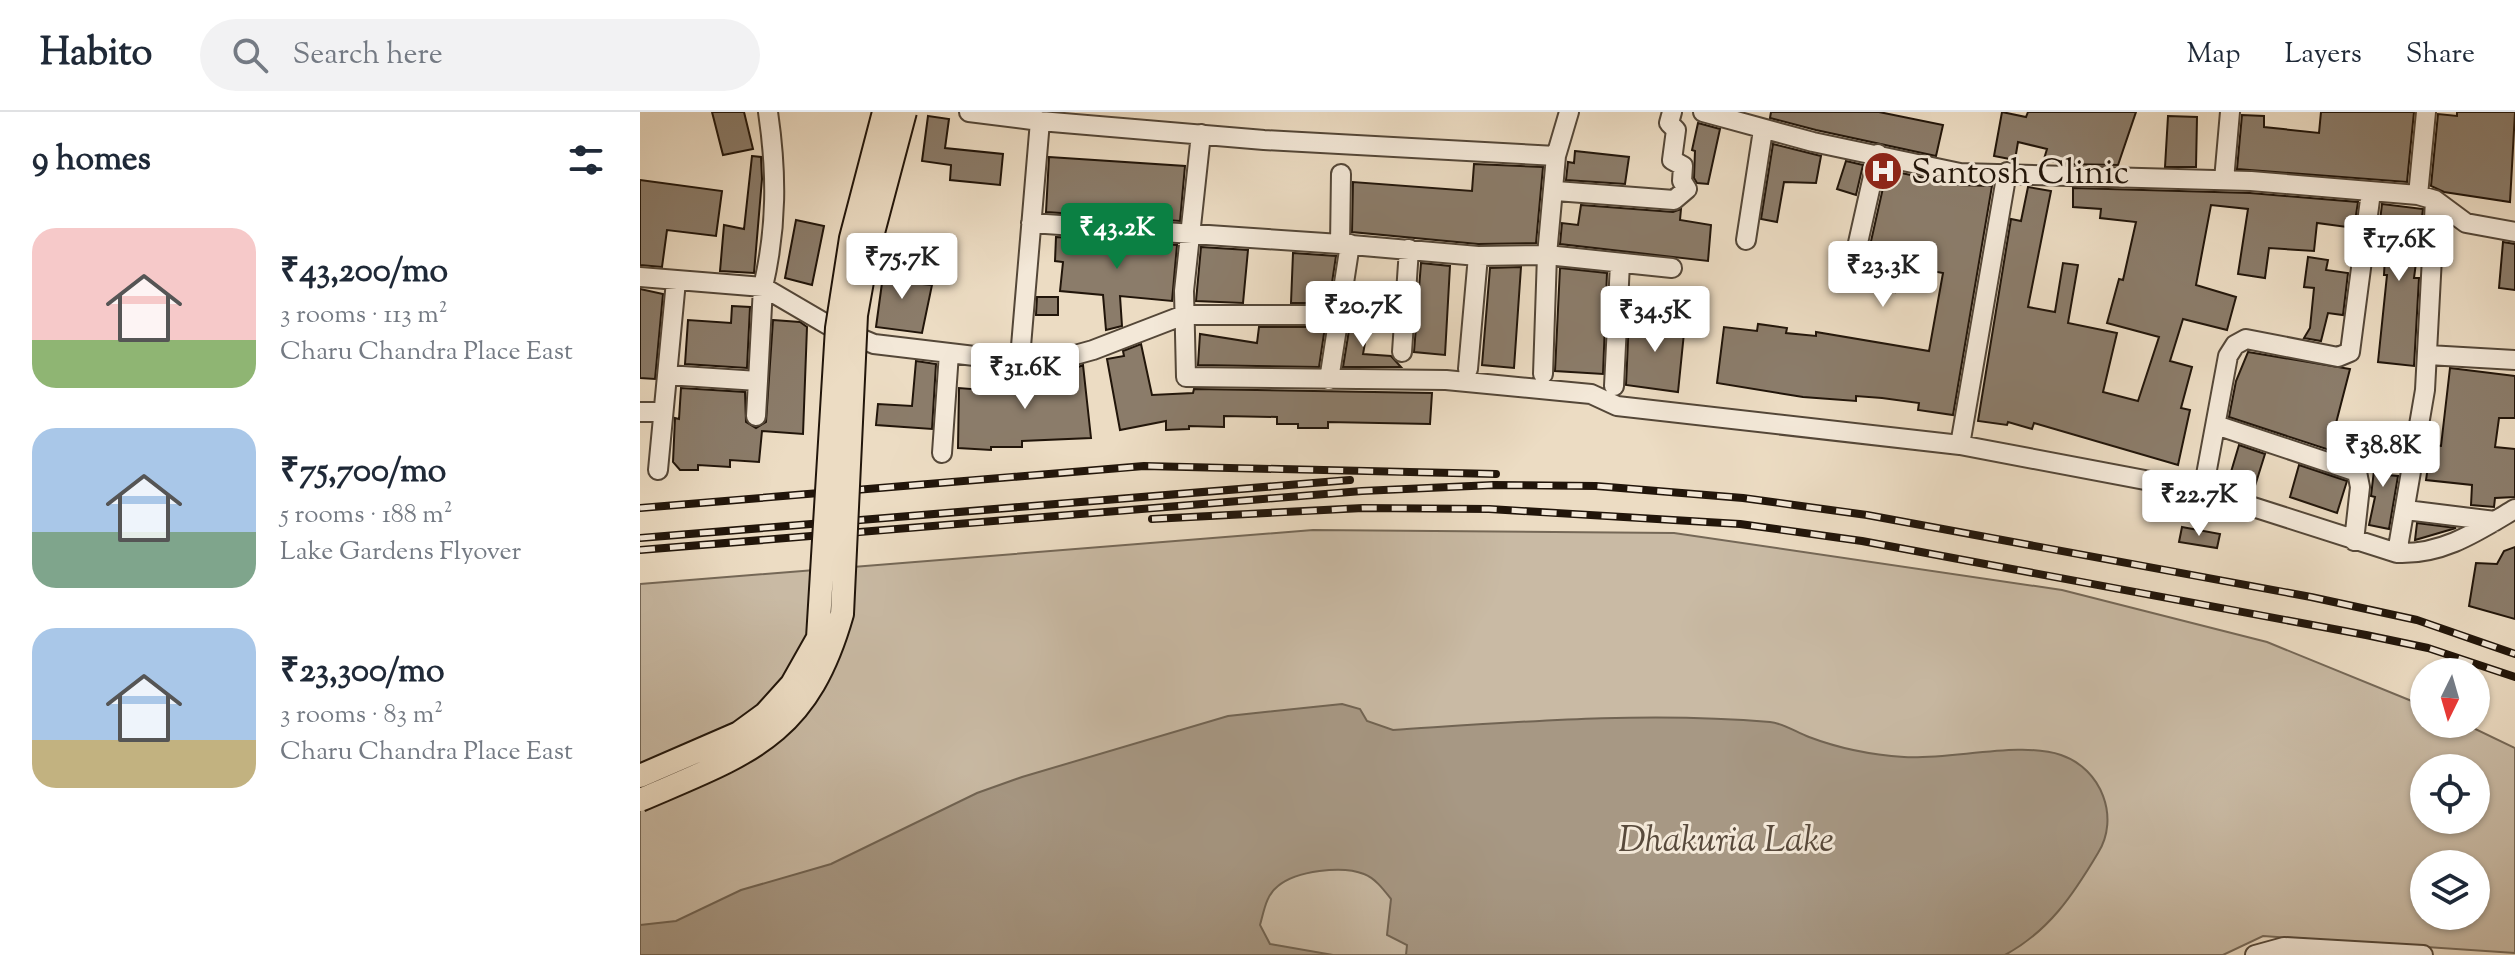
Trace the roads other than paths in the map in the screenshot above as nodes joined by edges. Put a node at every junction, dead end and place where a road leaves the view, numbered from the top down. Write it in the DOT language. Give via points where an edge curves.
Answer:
graph roads {
  1 [pos="768,112"];
  2 [pos="884,112"];
  3 [pos="905,112"];
  4 [pos="969,112"];
  5 [pos="1569,112"];
  6 [pos="1672,112"];
  7 [pos="1703,112"];
  8 [pos="2230,112"];
  9 [pos="2426,112"];
  10 [pos="1736,117"];
  11 [pos="1040,121"];
  12 [pos="1763,130"];
  13 [pos="1201,134"];
  14 [pos="1878,154"];
  15 [pos="1556,156"];
  16 [pos="2007,172"];
  17 [pos="1341,174"];
  18 [pos="2224,180"];
  19 [pos="1556,191"];
  20 [pos="2371,192"];
  21 [pos="2427,198"];
  22 [pos="1031,223"];
  23 [pos="2515,232"];
  24 [pos="1189,233"];
  25 [pos="1746,240"];
  26 [pos="1345,244"];
  27 [pos="1409,249"];
  28 [pos="1547,255"];
  29 [pos="1478,256"];
  30 [pos="1620,263"];
  31 [pos="1853,265"];
  32 [pos="1672,268"];
  33 [pos="640,277"];
  34 [pos="676,281"];
  35 [pos="763,287"];
  36 [pos="1184,315"];
  37 [pos="1339,315"];
  38 [pos="1402,352"];
  39 [pos="949,353"];
  40 [pos="2428,355"];
  41 [pos="1020,358"];
  42 [pos="2515,360"];
  43 [pos="1468,369"];
  44 [pos="1543,374"];
  45 [pos="667,375"];
  46 [pos="1329,380"];
  47 [pos="758,381"];
  48 [pos="1614,386"];
  49 [pos="640,412"];
  50 [pos="663,412"];
  51 [pos="756,416"];
  52 [pos="2216,425"];
  53 [pos="1960,445"];
  54 [pos="942,453"];
  55 [pos="658,470"];
  56 [pos="2203,491"];
  57 [pos="2515,509"];
  58 [pos="2406,510"];
  59 [pos="2495,521"];
  60 [pos="2354,541"];
  61 [pos="2397,553"];
  62 [pos="640,776"];
  63 [pos="640,800"];
  64 [pos="2255,955"];
  65 [pos="2423,955"];
  1 -- 35 [label="street" via="776,206"];
  2 -- 62 [label="main road, bridge" via="851,238 837,328 818,638 792,684 765,714 739,733"];
  3 -- 63 [label="main road, bridge" via="856,315 842,614 830,658 809,697 779,728 728,763"];
  4 -- 11 [label="street"];
  5 -- 15 [label="street"];
  6 -- 19 [label="street" via="1672,160 1683,166 1687,189 1674,200"];
  7 -- 10 [label="street"];
  8 -- 18 [label="street"];
  9 -- 21 [label="street"];
  10 -- 12 [label="street"];
  11 -- 13 [label="street"];
  11 -- 22 [label="street"];
  12 -- 14 [label="street"];
  12 -- 25 [label="street"];
  13 -- 15 [label="street"];
  13 -- 24 [label="street"];
  14 -- 16 [label="street" via="1960,173"];
  14 -- 31 [label="street"];
  15 -- 19 [label="street"];
  16 -- 18 [label="street"];
  16 -- 53 [label="street"];
  17 -- 26 [label="street"];
  18 -- 20 [label="street"];
  19 -- 28 [label="street"];
  20 -- 21 [label="street"];
  20 -- 52 [label="street" via="2350,352 2338,357 2246,339 2228,356"];
  21 -- 23 [label="street" via="2466,223"];
  21 -- 40 [label="street"];
  22 -- 24 [label="street"];
  22 -- 41 [label="street"];
  24 -- 26 [label="street"];
  24 -- 36 [label="street"];
  26 -- 27 [label="street"];
  26 -- 37 [label="street"];
  27 -- 29 [label="street"];
  27 -- 38 [label="street"];
  28 -- 29 [label="street"];
  28 -- 30 [label="street"];
  28 -- 44 [label="street"];
  29 -- 43 [label="street"];
  30 -- 32 [label="street"];
  30 -- 48 [label="street"];
  33 -- 34 [label="street"];
  34 -- 35 [label="street"];
  34 -- 45 [label="street"];
  35 -- 39 [label="street" via="828,325 874,344"];
  35 -- 47 [label="street"];
  36 -- 37 [label="street"];
  36 -- 41 [label="street" via="1069,357"];
  36 -- 46 [label="street" via="1186,377"];
  37 -- 46 [label="street"];
  39 -- 41 [label="street"];
  39 -- 54 [label="street"];
  40 -- 42 [label="street"];
  40 -- 58 [label="street"];
  45 -- 47 [label="street"];
  45 -- 50 [label="street"];
  46 -- 53 [label="street" via="1446,380 1591,394 1617,406"];
  47 -- 51 [label="street"];
  49 -- 50 [label="street"];
  50 -- 55 [label="street"];
  52 -- 56 [label="street"];
  52 -- 60 [label="street" via="2357,472"];
  53 -- 56 [label="street"];
  56 -- 60 [label="street"];
  57 -- 59 [label="street"];
  58 -- 59 [label="street"];
  58 -- 61 [label="street"];
  59 -- 61 [label="street" via="2431,551"];
  60 -- 61 [label="street"];
  64 -- 65 [label="street" via="2284,947"];
}
